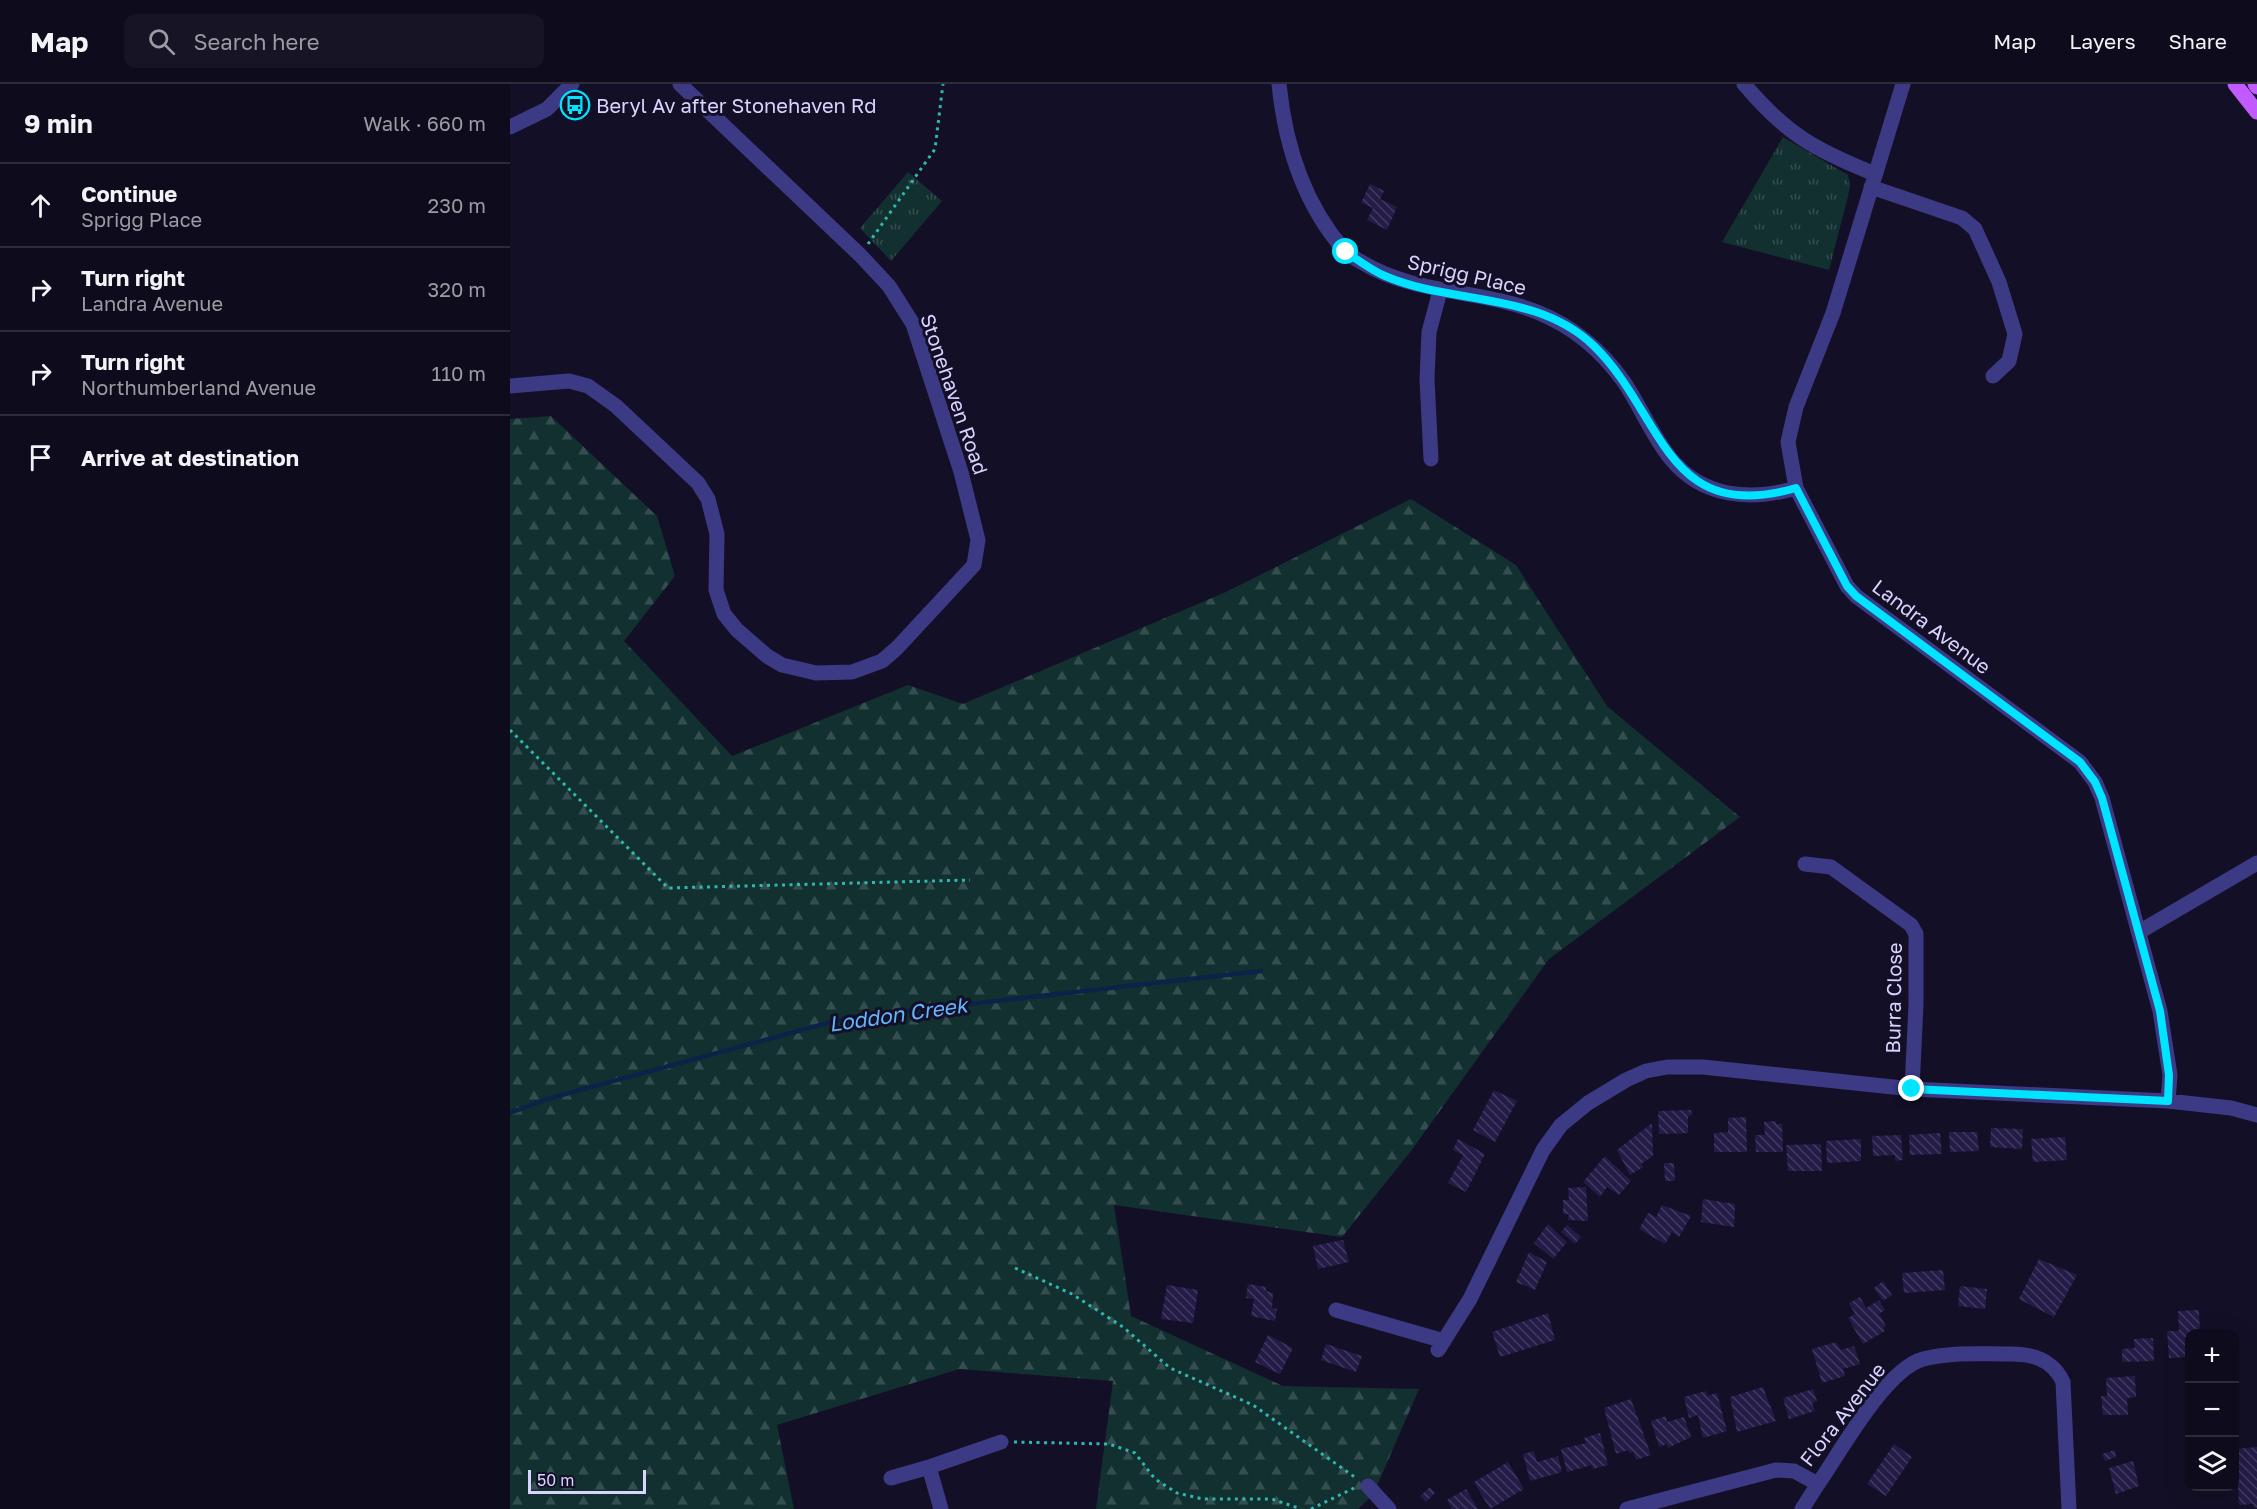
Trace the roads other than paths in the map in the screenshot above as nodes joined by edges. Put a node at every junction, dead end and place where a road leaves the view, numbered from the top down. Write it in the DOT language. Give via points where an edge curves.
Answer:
graph roads {
  1 [pos="572,84"];
  2 [pos="680,84"];
  3 [pos="1279,84"];
  4 [pos="1744,84"];
  5 [pos="1903,84"];
  6 [pos="2235,84"];
  7 [pos="2257,112"];
  8 [pos="510,127"];
  9 [pos="1873,180"];
  10 [pos="1440,291"];
  11 [pos="1993,376"];
  12 [pos="510,386"];
  13 [pos="1431,459"];
  14 [pos="1796,488"];
  15 [pos="2257,863"];
  16 [pos="1806,864"];
  17 [pos="2139,932"];
  18 [pos="1912,1089"];
  19 [pos="2168,1101"];
  20 [pos="2257,1115"];
  21 [pos="1336,1310"];
  22 [pos="1001,1442"];
  23 [pos="929,1467"];
  24 [pos="891,1478"];
  25 [pos="1818,1484"];
  26 [pos="1368,1486"];
  27 [pos="941,1509"];
  28 [pos="1389,1509"];
  29 [pos="1627,1509"];
  30 [pos="1802,1509"];
  31 [pos="2069,1509"];
  1 -- 8 [label="street" via="547,109"];
  2 -- 12 [label="street, Stonehaven Road" via="860,255 889,286 913,324 961,472 978,540 974,565 882,661 852,672 816,673 782,665 752,644 724,614 716,590 715,519 698,483 616,406 588,386 558,380"];
  3 -- 10 [label="street, Sprigg Place" via="1292,158 1317,214 1346,252 1385,276"];
  4 -- 9 [label="street" via="1768,113 1794,135"];
  5 -- 9 [label="street, Landra Avenue"];
  6 -- 7 [label="main road"];
  9 -- 11 [label="street" via="1962,218 1975,229 1999,282 2015,334 2009,361"];
  9 -- 14 [label="street, Landra Avenue" via="1833,313 1790,426 1790,464"];
  10 -- 13 [label="street" via="1429,332"];
  10 -- 14 [label="street, Sprigg Place" via="1535,311 1593,346 1623,381 1673,461 1696,479 1724,494 1742,496"];
  14 -- 17 [label="street, Landra Avenue" via="1847,586 1856,596 2080,762 2102,798"];
  15 -- 17 [label="street"];
  16 -- 18 [label="street, Burra Close" via="1831,867 1911,925 1916,934"];
  17 -- 19 [label="street, Landra Avenue" via="2160,1011 2169,1075"];
  18 -- 19 [label="street"];
  18 -- 21 [label="street" via="1703,1067 1646,1071 1588,1103 1561,1125 1543,1150 1470,1299 1441,1345"];
  19 -- 20 [label="street"];
  22 -- 23 [label="street"];
  23 -- 24 [label="street"];
  23 -- 27 [label="street"];
  25 -- 29 [label="street, Flora Avenue" via="1794,1471 1776,1470"];
  25 -- 30 [label="street"];
  25 -- 31 [label="street, Flora Avenue" via="1892,1379 1909,1366 1944,1355 2019,1354 2043,1359 2063,1382"];
  26 -- 28 [label="street"];
}
